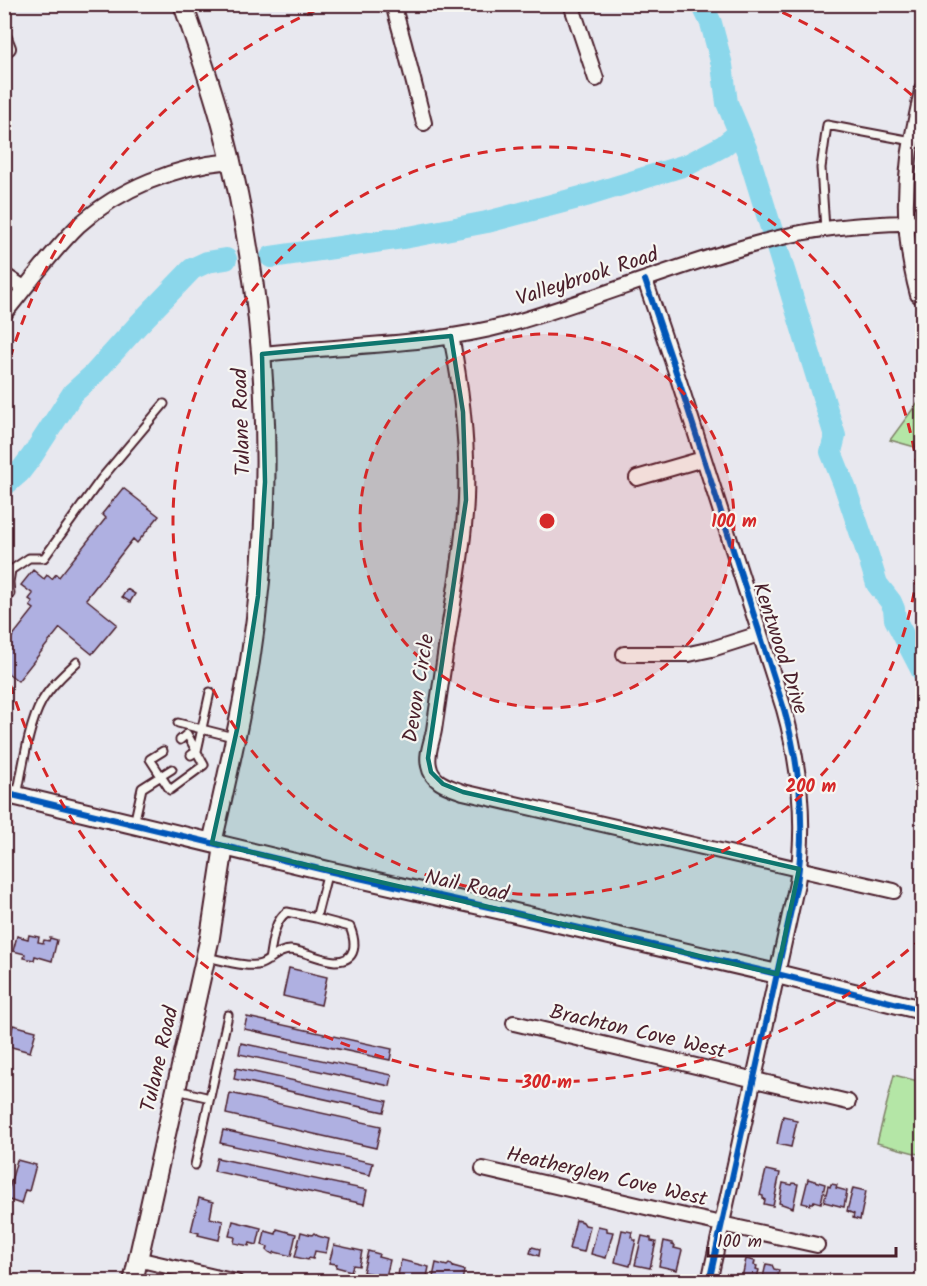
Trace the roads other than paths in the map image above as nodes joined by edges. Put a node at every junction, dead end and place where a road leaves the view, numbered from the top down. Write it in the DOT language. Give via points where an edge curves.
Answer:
graph roads {
  1 [pos="183,4"];
  2 [pos="393,4"];
  3 [pos="571,4"];
  4 [pos="596,79"];
  5 [pos="922,90"];
  6 [pos="424,123"];
  7 [pos="912,141"];
  8 [pos="231,161"];
  9 [pos="922,222"];
  10 [pos="907,223"];
  11 [pos="825,229"];
  12 [pos="4,274"];
  13 [pos="645,280"];
  14 [pos="24,288"];
  15 [pos="918,295"];
  16 [pos="4,314"];
  17 [pos="451,336"];
  18 [pos="262,354"];
  19 [pos="164,404"];
  20 [pos="703,459"];
  21 [pos="637,478"];
  22 [pos="4,601"];
  23 [pos="759,634"];
  24 [pos="624,654"];
  25 [pos="77,662"];
  26 [pos="210,692"];
  27 [pos="177,723"];
  28 [pos="202,729"];
  29 [pos="236,738"];
  30 [pos="180,740"];
  31 [pos="163,752"];
  32 [pos="194,753"];
  33 [pos="172,769"];
  34 [pos="162,776"];
  35 [pos="9,796"];
  36 [pos="134,824"];
  37 [pos="218,844"];
  38 [pos="799,869"];
  39 [pos="328,871"];
  40 [pos="894,891"];
  41 [pos="316,918"];
  42 [pos="206,957"];
  43 [pos="269,960"];
  44 [pos="777,974"];
  45 [pos="922,1010"];
  46 [pos="228,1015"];
  47 [pos="514,1023"];
  48 [pos="753,1080"];
  49 [pos="175,1090"];
  50 [pos="210,1098"];
  51 [pos="848,1102"];
  52 [pos="195,1165"];
  53 [pos="483,1169"];
  54 [pos="722,1224"];
  55 [pos="817,1245"];
  56 [pos="137,1259"];
  57 [pos="133,1281"];
  58 [pos="237,1281"];
  59 [pos="709,1281"];
  1 -- 8 [label="street, Tulane Road"];
  2 -- 6 [label="street"];
  3 -- 4 [label="street"];
  5 -- 7 [label="street"];
  7 -- 10 [label="street"];
  7 -- 11 [label="lane" via="827,125 821,168"];
  8 -- 14 [label="street" via="165,176 112,201 71,233"];
  8 -- 18 [label="street, Tulane Road" via="253,277"];
  9 -- 10 [label="street, Valleybrook Road"];
  10 -- 11 [label="street, Valleybrook Road"];
  10 -- 15 [label="street"];
  11 -- 13 [label="street, Valleybrook Road" via="745,247"];
  12 -- 14 [label="street"];
  13 -- 17 [label="street, Valleybrook Road" via="508,324"];
  13 -- 20 [label="street, Kentwood Drive"];
  14 -- 16 [label="street"];
  17 -- 18 [label="street, Valleybrook Road"];
  17 -- 38 [label="street, Devon Circle" via="463,412 466,500 428,758 433,776 463,792"];
  18 -- 29 [label="street, Tulane Road" via="266,430 263,537 250,660"];
  19 -- 22 [label="lane" via="101,479 44,558 29,558 11,570 10,594"];
  20 -- 21 [label="street"];
  20 -- 23 [label="street, Kentwood Drive"];
  23 -- 24 [label="street" via="689,654"];
  23 -- 38 [label="street, Kentwood Drive" via="784,709 797,766 802,816"];
  25 -- 35 [label="lane" via="42,701"];
  26 -- 28 [label="lane"];
  27 -- 28 [label="lane"];
  28 -- 29 [label="lane"];
  28 -- 32 [label="lane"];
  29 -- 37 [label="street, Tulane Road"];
  30 -- 32 [label="lane" via="187,734"];
  31 -- 34 [label="lane" via="150,759"];
  32 -- 34 [label="lane" via="204,765 170,790"];
  33 -- 34 [label="lane"];
  34 -- 36 [label="lane" via="142,788"];
  35 -- 36 [label="street, Nail Road"];
  36 -- 37 [label="street, Nail Road"];
  37 -- 39 [label="street, Nail Road"];
  37 -- 42 [label="street, Tulane Road"];
  38 -- 40 [label="street, Devon Circle"];
  38 -- 44 [label="street, Kentwood Drive"];
  39 -- 41 [label="lane"];
  39 -- 44 [label="street, Nail Road"];
  41 -- 43 [label="lane" via="287,912 281,916"];
  41 -- 43 [label="lane" via="350,927 354,951 348,958 336,961 288,950"];
  42 -- 43 [label="lane" via="259,966"];
  42 -- 49 [label="street, Tulane Road"];
  44 -- 45 [label="street, Nail Road"];
  44 -- 48 [label="street, Kentwood Drive"];
  46 -- 50 [label="lane"];
  47 -- 48 [label="street, Brachton Cove West"];
  48 -- 51 [label="street, Brachton Cove West"];
  48 -- 54 [label="street, Kentwood Drive"];
  49 -- 50 [label="lane"];
  49 -- 56 [label="street, Tulane Road"];
  50 -- 52 [label="lane"];
  53 -- 54 [label="street, Heatherglen Cove West"];
  54 -- 55 [label="street, Heatherglen Cove West"];
  54 -- 59 [label="street, Kentwood Drive"];
  56 -- 57 [label="street, Tulane Road"];
  56 -- 58 [label="street"];
}
